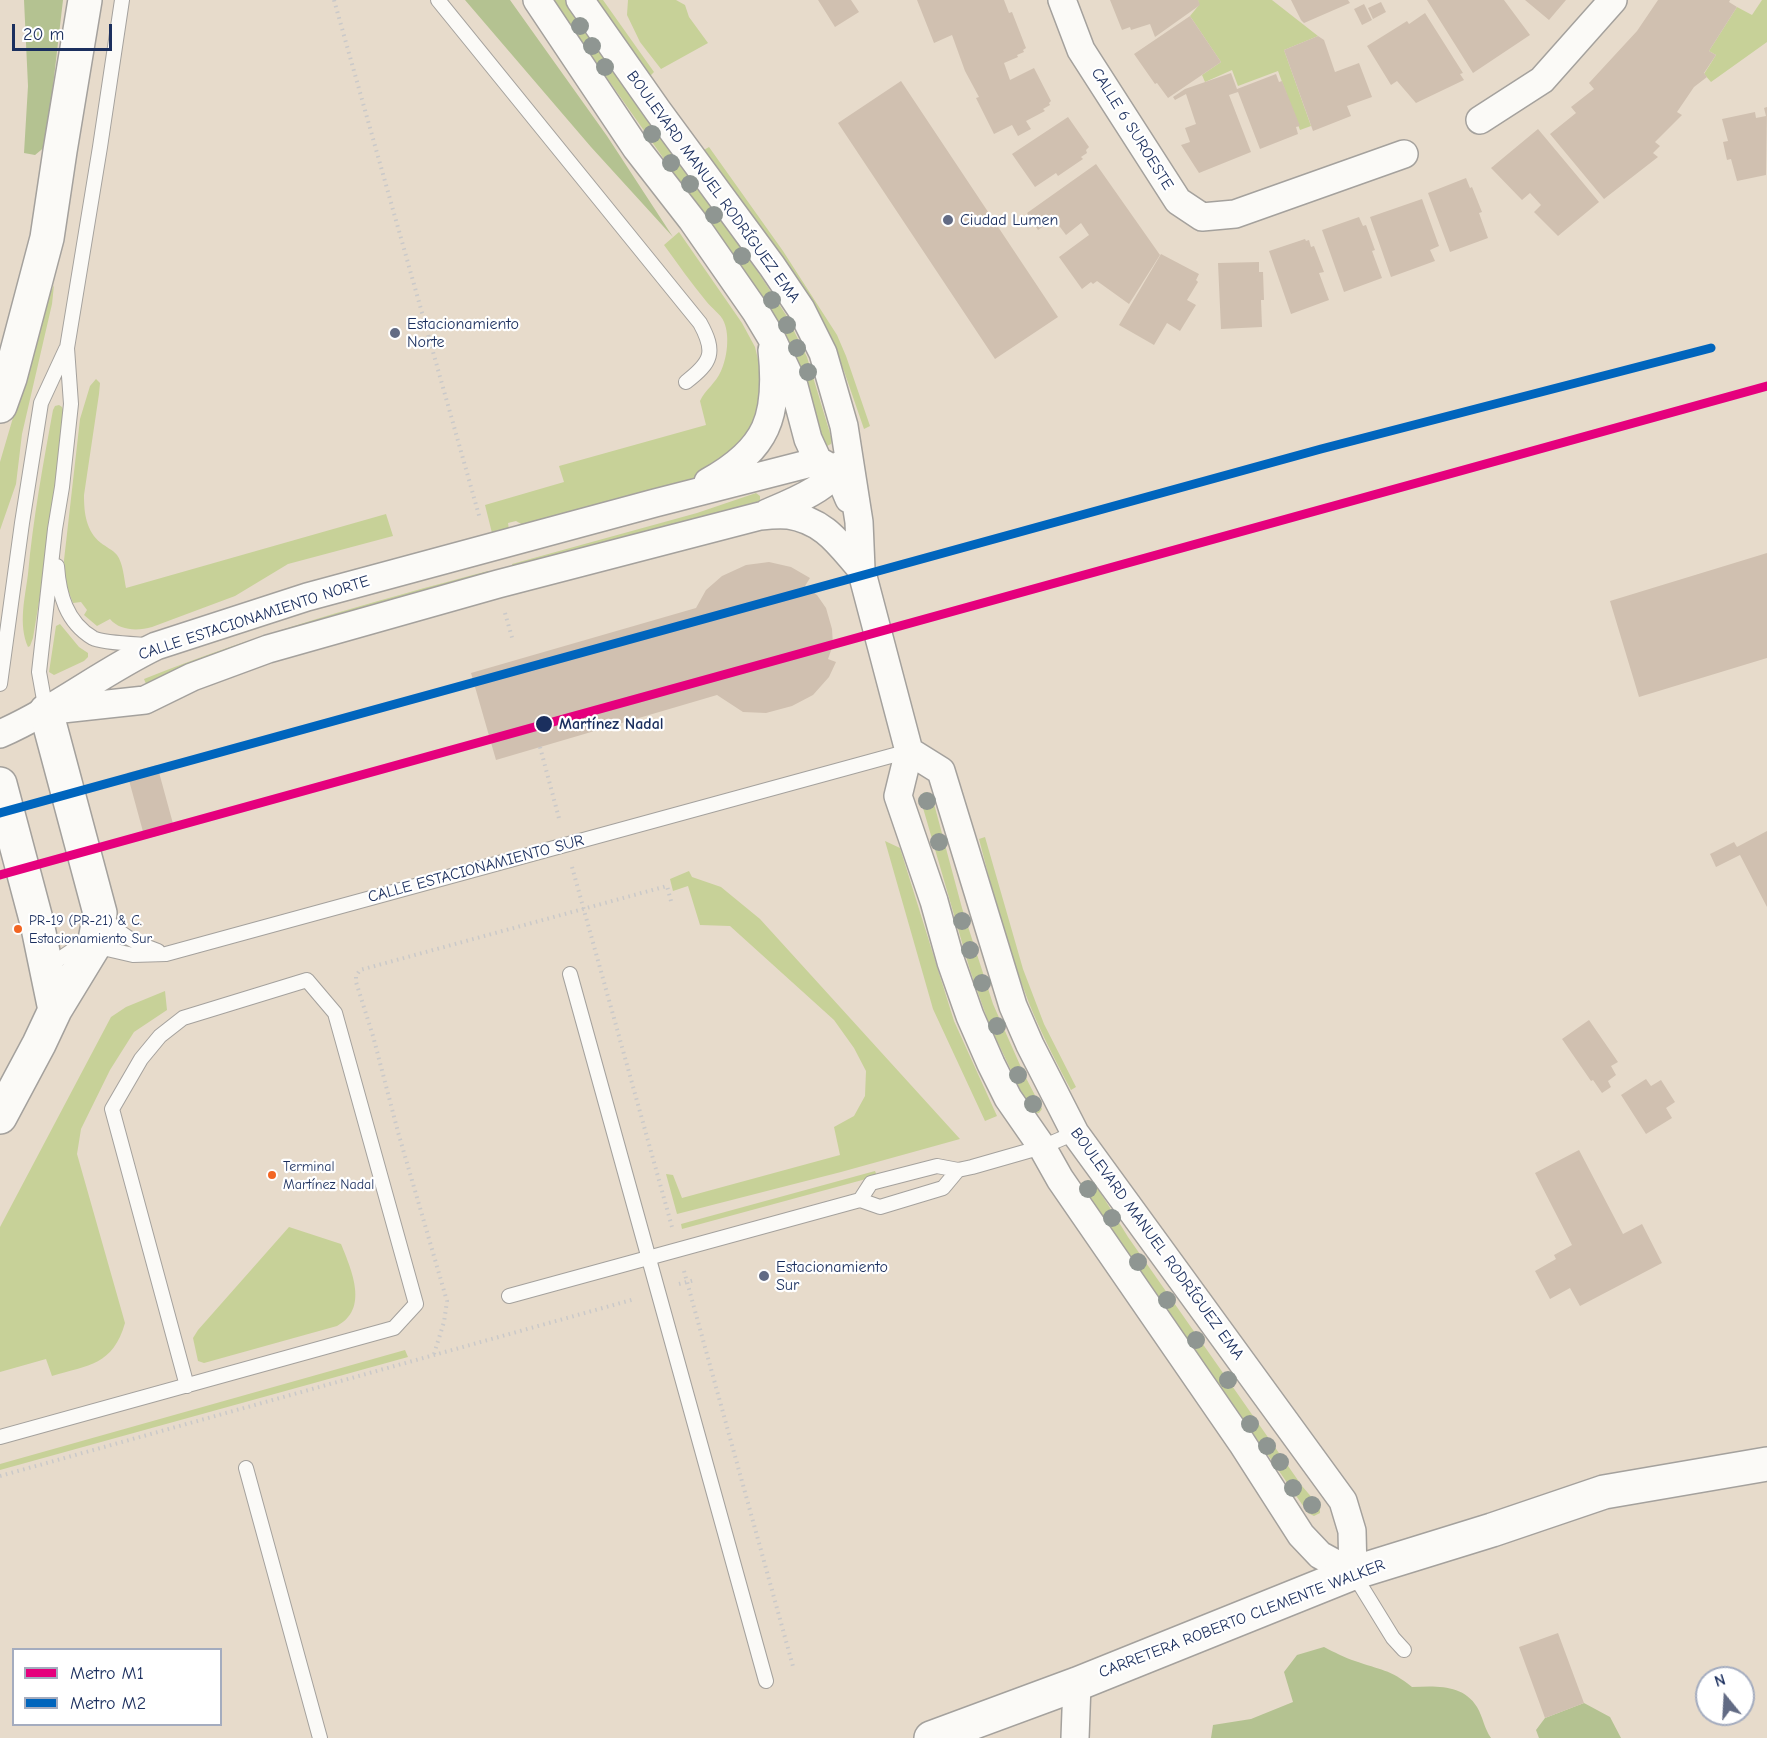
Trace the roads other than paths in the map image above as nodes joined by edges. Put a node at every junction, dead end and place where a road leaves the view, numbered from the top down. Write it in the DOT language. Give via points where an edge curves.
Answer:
graph roads {
  1 [pos="85,0"];
  2 [pos="122,0"];
  3 [pos="438,0"];
  4 [pos="537,0"];
  5 [pos="580,0"];
  6 [pos="1062,0"];
  7 [pos="1613,0"];
  8 [pos="1480,120"];
  9 [pos="1404,154"];
  10 [pos="771,337"];
  11 [pos="67,348"];
  12 [pos="686,382"];
  13 [pos="0,406"];
  14 [pos="844,426"];
  15 [pos="828,472"];
  16 [pos="655,503"];
  17 [pos="760,516"];
  18 [pos="859,522"];
  19 [pos="55,529"];
  20 [pos="861,569"];
  21 [pos="156,646"];
  22 [pos="0,684"];
  23 [pos="46,711"];
  24 [pos="0,734"];
  25 [pos="909,751"];
  26 [pos="1,788"];
  27 [pos="100,913"];
  28 [pos="94,946"];
  29 [pos="166,954"];
  30 [pos="48,971"];
  31 [pos="570,974"];
  32 [pos="55,1010"];
  33 [pos="0,1117"];
  34 [pos="1075,1133"];
  35 [pos="1042,1147"];
  36 [pos="958,1170"];
  37 [pos="860,1200"];
  38 [pos="650,1258"];
  39 [pos="508,1296"];
  40 [pos="187,1386"];
  41 [pos="0,1437"];
  42 [pos="246,1468"];
  43 [pos="1766,1468"];
  44 [pos="1353,1573"];
  45 [pos="1404,1650"];
  46 [pos="766,1681"];
  47 [pos="1077,1684"];
  48 [pos="320,1738"];
  49 [pos="931,1738"];
  50 [pos="1075,1738"];
  1 -- 13 [label="main road" via="47,238"];
  2 -- 11 [label="lane"];
  3 -- 12 [label="lane" via="700,323 708,338 710,357"];
  4 -- 10 [label="street" via="636,148 692,220"];
  5 -- 14 [label="street, BOULEVARD MANUEL RODRÍGUEZ EMA" via="801,309 823,353"];
  6 -- 9 [label="street, CALLE 6 SUROESTE" via="1082,50 1178,201 1202,217 1235,214"];
  7 -- 8 [label="street" via="1542,80"];
  10 -- 15 [label="street" via="794,386 808,439"];
  10 -- 16 [label="street" via="774,400 767,426 755,447 731,470"];
  11 -- 19 [label="lane" via="71,404"];
  11 -- 22 [label="lane" via="41,403"];
  14 -- 15 [label="street" via="841,453"];
  14 -- 18 [label="street, BOULEVARD MANUEL RODRÍGUEZ EMA"];
  15 -- 16 [label="street, CALLE ESTACIONAMIENTO NORTE"];
  15 -- 17 [label="street" via="797,500"];
  15 -- 18 [label="street"];
  15 -- 20 [label="street"];
  16 -- 21 [label="street, CALLE ESTACIONAMIENTO NORTE" via="307,597"];
  17 -- 20 [label="street, CALLE ESTACIONAMIENTO NORTE" via="788,515 827,530"];
  17 -- 23 [label="street, CALLE ESTACIONAMIENTO NORTE" via="268,649 192,677 145,700"];
  18 -- 20 [label="street, BOULEVARD MANUEL RODRÍGUEZ EMA"];
  19 -- 21 [label="lane" via="59,586 68,614 94,639"];
  19 -- 23 [label="lane" via="39,672"];
  20 -- 25 [label="street, BOULEVARD MANUEL RODRÍGUEZ EMA"];
  21 -- 23 [label="street, CALLE ESTACIONAMIENTO NORTE"];
  23 -- 24 [label="street"];
  23 -- 27 [label="main road"];
  25 -- 29 [label="lane, CALLE ESTACIONAMIENTO SUR"];
  25 -- 34 [label="street, BOULEVARD MANUEL RODRÍGUEZ EMA" via="940,771 1013,1006"];
  25 -- 35 [label="street" via="898,796 969,1016 1008,1098"];
  26 -- 30 [label="main road"];
  27 -- 28 [label="main road"];
  27 -- 29 [label="lane" via="134,943"];
  28 -- 29 [label="lane, CALLE ESTACIONAMIENTO SUR" via="133,955"];
  28 -- 30 [label="lane, CALLE ESTACIONAMIENTO SUR" via="74,949"];
  28 -- 32 [label="main road"];
  30 -- 32 [label="main road"];
  31 -- 38 [label="lane"];
  32 -- 33 [label="main road"];
  34 -- 35 [label="lane"];
  34 -- 44 [label="street, BOULEVARD MANUEL RODRÍGUEZ EMA" via="1343,1501 1352,1531"];
  35 -- 36 [label="lane"];
  35 -- 44 [label="street" via="1301,1535 1320,1555"];
  36 -- 37 [label="lane" via="937,1166 871,1183"];
  36 -- 37 [label="lane" via="943,1188 880,1207"];
  37 -- 38 [label="lane"];
  38 -- 39 [label="lane"];
  38 -- 46 [label="lane"];
  40 -- 40 [label="lane" via="394,1328 416,1304 335,1014 307,980 183,1018 160,1036 141,1059 112,1109"];
  40 -- 41 [label="lane"];
  42 -- 48 [label="lane"];
  43 -- 44 [label="main road, CARRETERA ROBERTO CLEMENTE WALKER" via="1604,1492"];
  44 -- 45 [label="lane"];
  44 -- 47 [label="main road, CARRETERA ROBERTO CLEMENTE WALKER"];
  47 -- 49 [label="main road, CARRETERA ROBERTO CLEMENTE WALKER"];
  47 -- 50 [label="street"];
}
